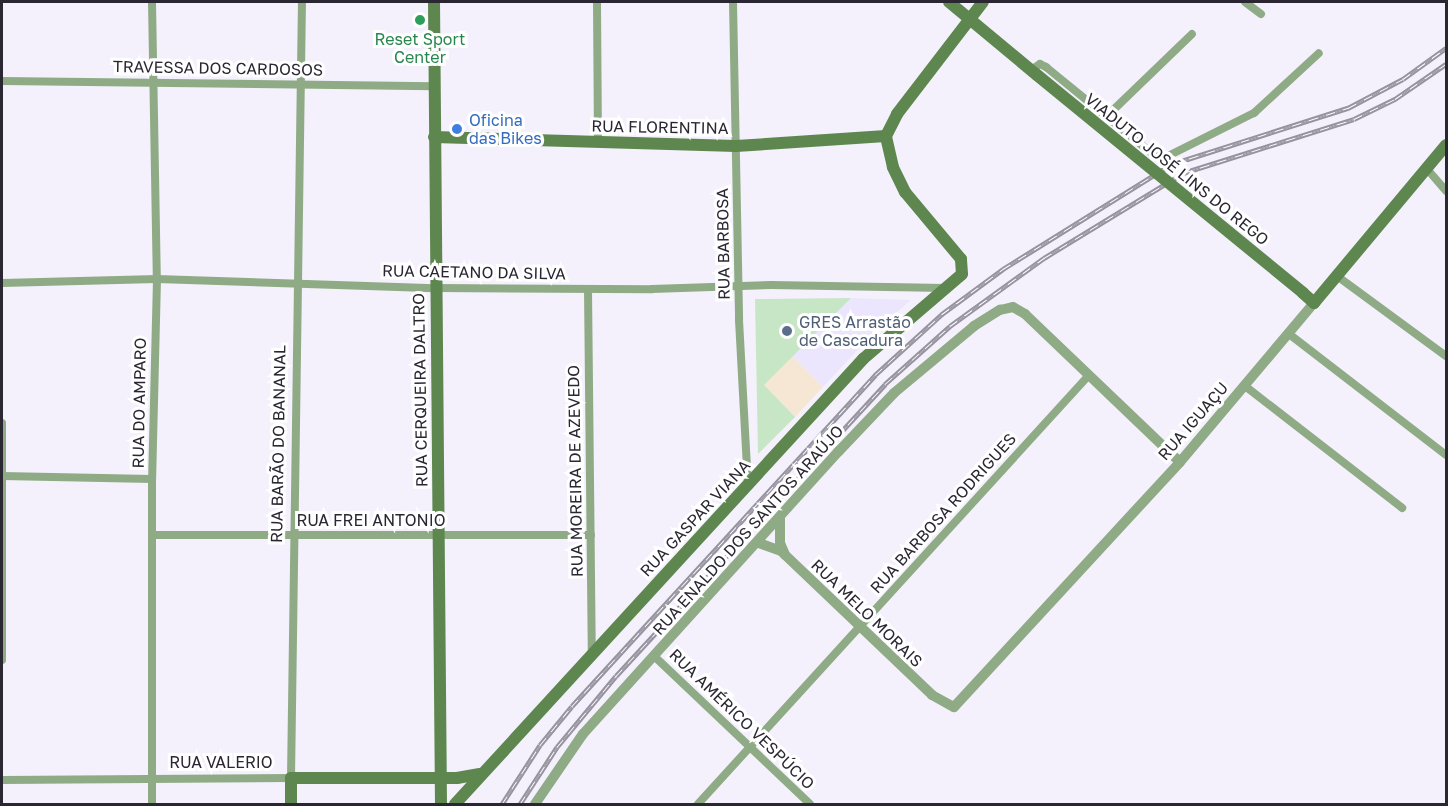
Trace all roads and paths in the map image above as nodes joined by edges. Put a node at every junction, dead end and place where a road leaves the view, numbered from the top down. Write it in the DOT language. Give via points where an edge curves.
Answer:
graph roads {
  1 [pos="152,2"];
  2 [pos="302,2"];
  3 [pos="434,2"];
  4 [pos="597,2"];
  5 [pos="733,2"];
  6 [pos="949,2"];
  7 [pos="983,2"];
  8 [pos="1245,2"];
  9 [pos="1261,14"];
  10 [pos="969,19"];
  11 [pos="1192,34"];
  12 [pos="1319,53"];
  13 [pos="1034,72"];
  14 [pos="2,82"];
  15 [pos="153,82"];
  16 [pos="300,84"];
  17 [pos="434,86"];
  18 [pos="1107,116"];
  19 [pos="886,136"];
  20 [pos="434,137"];
  21 [pos="598,143"];
  22 [pos="1446,145"];
  23 [pos="736,146"];
  24 [pos="1427,169"];
  25 [pos="1446,191"];
  26 [pos="1337,276"];
  27 [pos="157,279"];
  28 [pos="2,283"];
  29 [pos="296,283"];
  30 [pos="739,286"];
  31 [pos="435,288"];
  32 [pos="945,288"];
  33 [pos="588,289"];
  34 [pos="1314,303"];
  35 [pos="1289,334"];
  36 [pos="1446,357"];
  37 [pos="1089,375"];
  38 [pos="1245,386"];
  39 [pos="2,423"];
  40 [pos="1446,455"];
  41 [pos="1180,462"];
  42 [pos="2,476"];
  43 [pos="152,479"];
  44 [pos="748,486"];
  45 [pos="1402,508"];
  46 [pos="780,518"];
  47 [pos="152,535"];
  48 [pos="293,535"];
  49 [pos="440,535"];
  50 [pos="591,535"];
  51 [pos="759,543"];
  52 [pos="785,555"];
  53 [pos="860,626"];
  54 [pos="592,654"];
  55 [pos="654,656"];
  56 [pos="2,660"];
  57 [pos="954,707"];
  58 [pos="750,747"];
  59 [pos="481,773"];
  60 [pos="441,777"];
  61 [pos="291,778"];
  62 [pos="153,779"];
  63 [pos="2,780"];
  64 [pos="153,804"];
  65 [pos="291,804"];
  66 [pos="441,804"];
  67 [pos="454,804"];
  68 [pos="536,804"];
  69 [pos="698,804"];
  70 [pos="810,804"];
  1 -- 15 [label="street, RUA DO AMPARO"];
  2 -- 16 [label="street, RUA BARÃO DO BANANAL"];
  3 -- 17 [label="main road, RUA CERQUEIRA DALTRO"];
  4 -- 21 [label="street"];
  5 -- 23 [label="street, RUA BARBOSA"];
  6 -- 10 [label="main road, VIADUTO JOSÉ LINS DO REGO"];
  7 -- 10 [label="main road"];
  8 -- 9 [label="street"];
  10 -- 13 [label="main road, VIADUTO JOSÉ LINS DO REGO"];
  10 -- 19 [label="main road" via="897,114"];
  11 -- 18 [label="street"];
  12 -- 18 [label="street" via="1243,120 1164,158 1155,156"];
  13 -- 18 [label="street" via="1044,65"];
  13 -- 34 [label="main road, VIADUTO JOSÉ LINS DO REGO, bridge"];
  14 -- 15 [label="street, TRAVESSA DOS CARDOSOS"];
  15 -- 16 [label="street, TRAVESSA DOS CARDOSOS"];
  15 -- 27 [label="street, RUA DO AMPARO"];
  16 -- 17 [label="street, TRAVESSA DOS CARDOSOS"];
  16 -- 29 [label="street, RUA BARÃO DO BANANAL"];
  17 -- 20 [label="main road, RUA CERQUEIRA DALTRO"];
  19 -- 23 [label="main road, RUA FLORENTINA"];
  19 -- 32 [label="main road, RUA GASPAR VIANA" via="893,167 905,192 963,263 962,274"];
  20 -- 21 [label="main road, RUA FLORENTINA"];
  20 -- 31 [label="main road, RUA CERQUEIRA DALTRO"];
  21 -- 23 [label="main road, RUA FLORENTINA"];
  22 -- 24 [label="main road, RUA IGUAÇU"];
  23 -- 30 [label="street, RUA BARBOSA"];
  24 -- 25 [label="street"];
  24 -- 26 [label="main road, RUA IGUAÇU"];
  26 -- 34 [label="main road, RUA IGUAÇU"];
  26 -- 36 [label="street"];
  27 -- 28 [label="street, RUA CAETANO DA SILVA"];
  27 -- 29 [label="street, RUA CAETANO DA SILVA"];
  27 -- 43 [label="street, RUA DO AMPARO"];
  29 -- 31 [label="street, RUA CAETANO DA SILVA"];
  29 -- 48 [label="street, RUA BARÃO DO BANANAL"];
  30 -- 32 [label="street, RUA CAETANO DA SILVA"];
  30 -- 33 [label="street, RUA CAETANO DA SILVA"];
  30 -- 44 [label="street, RUA BARBOSA"];
  31 -- 33 [label="street, RUA CAETANO DA SILVA"];
  31 -- 49 [label="main road, RUA CERQUEIRA DALTRO"];
  32 -- 44 [label="main road, RUA GASPAR VIANA" via="873,348"];
  33 -- 50 [label="street, RUA MOREIRA DE AZEVEDO"];
  34 -- 35 [label="street, RUA IGUAÇU"];
  35 -- 38 [label="street, RUA IGUAÇU"];
  35 -- 40 [label="street"];
  37 -- 41 [label="street"];
  37 -- 46 [label="street, RUA ENALDO DOS SANTOS ARAÚJO" via="1013,307 974,326 894,393"];
  37 -- 53 [label="street, RUA BARBOSA RODRIGUES"];
  38 -- 41 [label="street, RUA IGUAÇU"];
  38 -- 45 [label="street"];
  39 -- 42 [label="street"];
  41 -- 57 [label="street, RUA IGUAÇU"];
  42 -- 43 [label="street"];
  42 -- 56 [label="street"];
  43 -- 47 [label="street, RUA DO AMPARO"];
  44 -- 54 [label="main road, RUA GASPAR VIANA"];
  46 -- 51 [label="street, RUA ENALDO DOS SANTOS ARAÚJO"];
  46 -- 52 [label="street" via="780,543"];
  47 -- 48 [label="street, RUA FREI ANTONIO"];
  47 -- 62 [label="street, RUA DO AMPARO"];
  48 -- 49 [label="street, RUA FREI ANTONIO"];
  48 -- 61 [label="street, RUA BARÃO DO BANANAL"];
  49 -- 50 [label="street, RUA FREI ANTONIO"];
  49 -- 60 [label="main road, RUA CERQUEIRA DALTRO"];
  50 -- 54 [label="street, RUA MOREIRA DE AZEVEDO"];
  51 -- 52 [label="street, RUA MELO MORAIS"];
  51 -- 55 [label="street, RUA ENALDO DOS SANTOS ARAÚJO"];
  52 -- 53 [label="street, RUA MELO MORAIS"];
  53 -- 57 [label="street, RUA MELO MORAIS" via="932,695"];
  53 -- 58 [label="street, RUA BARBOSA RODRIGUES"];
  54 -- 59 [label="main road, RUA GASPAR VIANA"];
  55 -- 58 [label="street, RUA AMÉRICO VESPÚCIO"];
  55 -- 68 [label="street, RUA ENALDO DOS SANTOS ARAÚJO" via="583,734"];
  58 -- 69 [label="street, RUA BARBOSA RODRIGUES"];
  58 -- 70 [label="street, RUA AMÉRICO VESPÚCIO"];
  59 -- 60 [label="main road"];
  59 -- 67 [label="main road, RUA GASPAR VIANA"];
  60 -- 61 [label="main road, RUA VALERIO"];
  60 -- 66 [label="main road, RUA CERQUEIRA DALTRO"];
  61 -- 62 [label="street, RUA VALERIO"];
  61 -- 65 [label="main road, RUA BARÃO DO BANANAL"];
  62 -- 63 [label="street, RUA VALERIO"];
  62 -- 64 [label="street, RUA DO AMPARO"];
}
